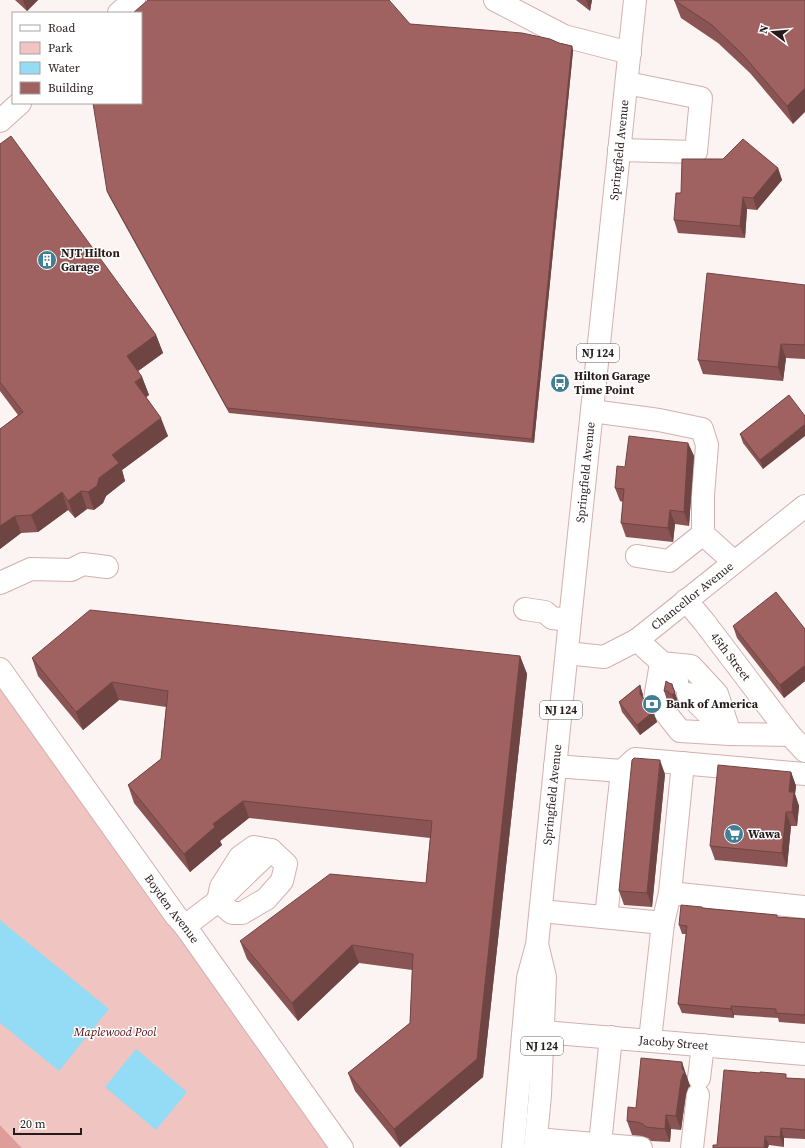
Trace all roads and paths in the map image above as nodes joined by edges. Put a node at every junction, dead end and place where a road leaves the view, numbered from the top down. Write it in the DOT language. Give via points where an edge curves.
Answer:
graph roads {
  1 [pos="134,0"];
  2 [pos="495,0"];
  3 [pos="635,0"];
  4 [pos="120,12"];
  5 [pos="630,53"];
  6 [pos="627,83"];
  7 [pos="19,104"];
  8 [pos="0,121"];
  9 [pos="619,150"];
  10 [pos="592,411"];
  11 [pos="805,506"];
  12 [pos="703,534"];
  13 [pos="637,556"];
  14 [pos="734,562"];
  15 [pos="106,574"];
  16 [pos="0,583"];
  17 [pos="686,600"];
  18 [pos="524,616"];
  19 [pos="561,619"];
  20 [pos="636,640"];
  21 [pos="566,653"];
  22 [pos="661,663"];
  23 [pos="0,669"];
  24 [pos="730,734"];
  25 [pos="790,735"];
  26 [pos="805,752"];
  27 [pos="683,763"];
  28 [pos="555,766"];
  29 [pos="622,771"];
  30 [pos="805,774"];
  31 [pos="670,893"];
  32 [pos="218,901"];
  33 [pos="805,907"];
  34 [pos="541,911"];
  35 [pos="606,917"];
  36 [pos="663,923"];
  37 [pos="185,926"];
  38 [pos="537,945"];
  39 [pos="543,1032"];
  40 [pos="611,1037"];
  41 [pos="650,1040"];
  42 [pos="703,1045"];
  43 [pos="805,1054"];
  44 [pos="518,1094"];
  45 [pos="535,1144"];
  46 [pos="600,1144"];
  47 [pos="342,1148"];
  48 [pos="498,1148"];
  49 [pos="513,1148"];
  50 [pos="641,1148"];
  51 [pos="692,1148"];
  1 -- 4 [label="main road"];
  2 -- 5 [label="main road" via="564,36"];
  3 -- 5 [label="main road, Springfield Avenue / NJ 124"];
  5 -- 6 [label="main road, Springfield Avenue / NJ 124"];
  6 -- 9 [label="main road, Springfield Avenue / NJ 124"];
  6 -- 9 [label="main road" via="701,98 696,152"];
  7 -- 8 [label="main road"];
  9 -- 10 [label="main road, Springfield Avenue / NJ 124"];
  10 -- 12 [label="main road" via="702,429 707,445"];
  10 -- 19 [label="main road, Springfield Avenue / NJ 124"];
  11 -- 14 [label="main road, Chancellor Avenue"];
  12 -- 13 [label="main road" via="669,561"];
  12 -- 14 [label="main road"];
  14 -- 17 [label="main road, Chancellor Avenue"];
  15 -- 16 [label="main road" via="84,564 72,570 31,569"];
  17 -- 20 [label="main road, Chancellor Avenue"];
  17 -- 25 [label="main road, 45th Street"];
  18 -- 19 [label="main road" via="543,624"];
  19 -- 21 [label="main road, Springfield Avenue / NJ 124"];
  20 -- 21 [label="main road, Chancellor Avenue" via="604,657"];
  20 -- 22 [label="main road"];
  21 -- 28 [label="main road, Springfield Avenue / NJ 124"];
  22 -- 24 [label="main road" via="682,688"];
  22 -- 24 [label="main road" via="691,666 717,694"];
  22 -- 24 [label="main road" via="660,706 680,731"];
  23 -- 37 [label="main road, Boyden Avenue"];
  24 -- 25 [label="main road"];
  25 -- 26 [label="main road, 45th Street"];
  27 -- 29 [label="main road" via="635,759"];
  27 -- 30 [label="main road"];
  27 -- 31 [label="main road"];
  28 -- 29 [label="main road"];
  28 -- 34 [label="main road, Springfield Avenue / NJ 124"];
  29 -- 35 [label="main road"];
  31 -- 33 [label="main road"];
  31 -- 36 [label="main road"];
  32 -- 32 [label="main road" via="232,914 242,913 266,899 282,881 286,864 271,850 254,847 240,857 221,887"];
  32 -- 37 [label="main road"];
  34 -- 35 [label="main road"];
  34 -- 38 [label="main road, Springfield Avenue / NJ 124"];
  35 -- 36 [label="main road"];
  36 -- 41 [label="main road"];
  37 -- 47 [label="main road, Boyden Avenue"];
  38 -- 39 [label="main road, Springfield Avenue / NJ 124" via="545,977"];
  38 -- 44 [label="main road, Springfield Avenue / NJ 124" via="528,978"];
  39 -- 40 [label="main road, Jacoby Street"];
  39 -- 45 [label="main road, Springfield Avenue / NJ 124"];
  40 -- 41 [label="main road, Jacoby Street"];
  40 -- 46 [label="main road"];
  41 -- 42 [label="main road, Jacoby Street"];
  42 -- 43 [label="main road, Jacoby Street"];
  42 -- 51 [label="main road"];
  44 -- 48 [label="main road" via="512,1122"];
  44 -- 49 [label="main road, Springfield Avenue / NJ 124"];
  45 -- 46 [label="main road"];
  46 -- 50 [label="main road"];
}
